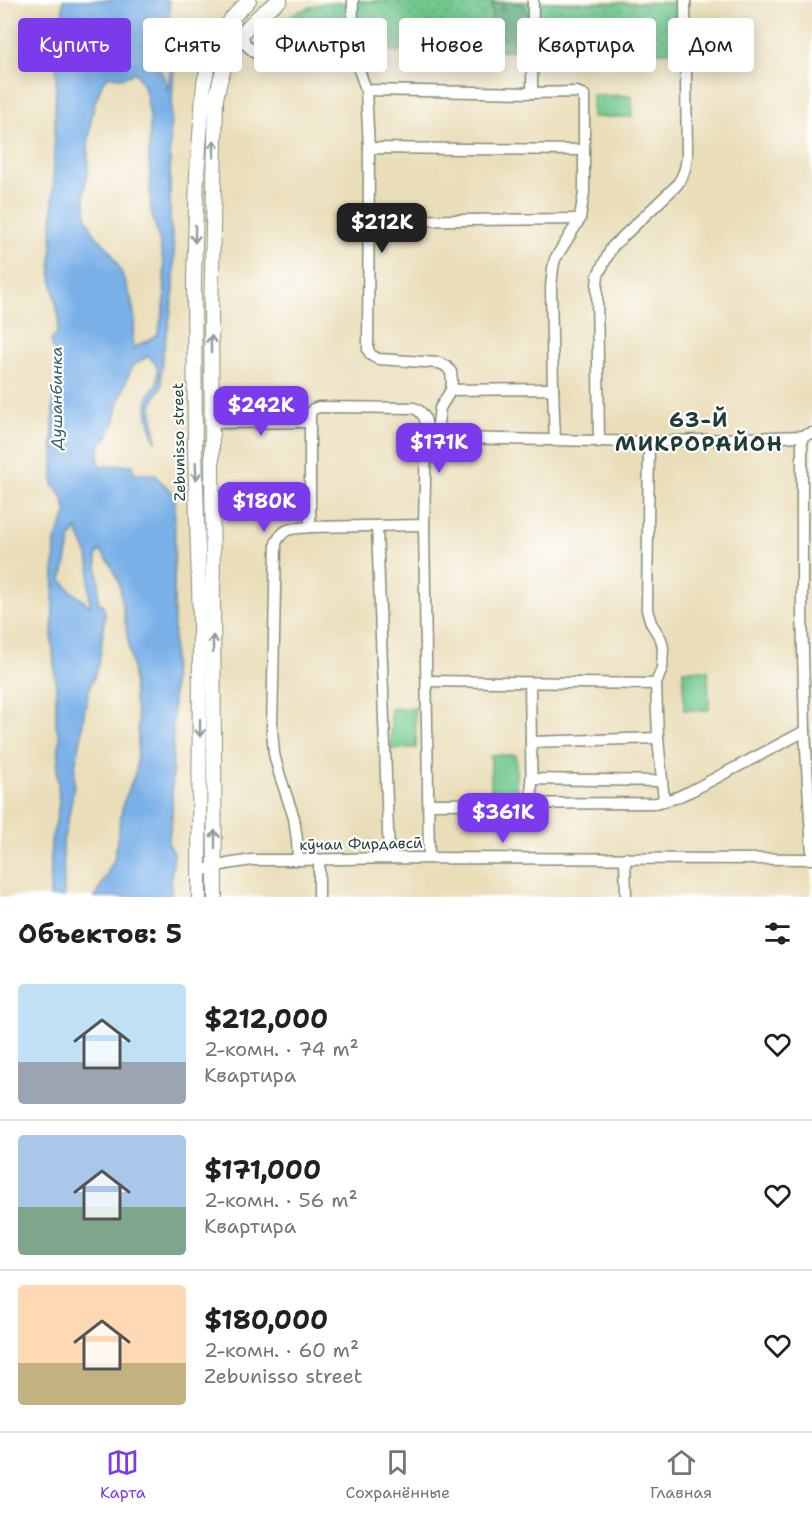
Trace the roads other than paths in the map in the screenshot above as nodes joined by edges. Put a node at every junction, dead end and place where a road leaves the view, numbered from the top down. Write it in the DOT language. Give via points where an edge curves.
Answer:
graph roads {
  1 [pos="249,0"];
  2 [pos="280,0"];
  3 [pos="353,0"];
  4 [pos="533,0"];
  5 [pos="685,0"];
  6 [pos="353,18"];
  7 [pos="242,32"];
  8 [pos="254,52"];
  9 [pos="222,72"];
  10 [pos="360,72"];
  11 [pos="366,90"];
  12 [pos="532,93"];
  13 [pos="369,148"];
  14 [pos="584,150"];
  15 [pos="580,219"];
  16 [pos="368,221"];
  17 [pos="554,389"];
  18 [pos="452,390"];
  19 [pos="309,422"];
  20 [pos="212,423"];
  21 [pos="807,435"];
  22 [pos="431,439"];
  23 [pos="555,441"];
  24 [pos="599,442"];
  25 [pos="649,442"];
  26 [pos="424,525"];
  27 [pos="376,526"];
  28 [pos="310,527"];
  29 [pos="807,609"];
  30 [pos="427,681"];
  31 [pos="530,683"];
  32 [pos="656,684"];
  33 [pos="807,724"];
  34 [pos="658,738"];
  35 [pos="531,742"];
  36 [pos="531,779"];
  37 [pos="662,781"];
  38 [pos="664,801"];
  39 [pos="810,802"];
  40 [pos="429,804"];
  41 [pos="532,804"];
  42 [pos="812,857"];
  43 [pos="388,858"];
  44 [pos="429,858"];
  45 [pos="625,858"];
  46 [pos="298,860"];
  47 [pos="319,860"];
  48 [pos="215,867"];
  49 [pos="199,871"];
  50 [pos="199,897"];
  51 [pos="215,897"];
  52 [pos="319,897"];
  53 [pos="626,897"];
  1 -- 49 [label="main road, Zebunisso street, one-way" via="218,39 210,59 196,174"];
  2 -- 7 [label="main road"];
  3 -- 6 [label="street"];
  4 -- 12 [label="street"];
  5 -- 24 [label="street" via="687,155 683,177 612,247 598,275"];
  7 -- 8 [label="street" via="245,44"];
  20 -- 9 [label="main road, one-way" via="216,99"];
  10 -- 11 [label="street"];
  11 -- 12 [label="street"];
  11 -- 13 [label="street"];
  12 -- 14 [label="street" via="584,95"];
  13 -- 14 [label="street"];
  13 -- 16 [label="street"];
  14 -- 15 [label="street"];
  15 -- 16 [label="street"];
  15 -- 17 [label="street" via="555,259 550,287"];
  16 -- 18 [label="street" via="369,353 378,359 440,363 451,372"];
  17 -- 18 [label="street"];
  17 -- 23 [label="street"];
  18 -- 22 [label="street" via="440,408"];
  19 -- 20 [label="street"];
  19 -- 22 [label="street" via="315,408 414,408 425,417"];
  19 -- 28 [label="street"];
  48 -- 20 [label="main road, one-way"];
  21 -- 25 [label="street"];
  21 -- 29 [label="street"];
  22 -- 23 [label="street"];
  22 -- 26 [label="street"];
  23 -- 24 [label="street"];
  24 -- 25 [label="street"];
  25 -- 32 [label="street" via="647,610 661,639 663,658"];
  26 -- 27 [label="street"];
  26 -- 30 [label="street"];
  27 -- 28 [label="street"];
  27 -- 43 [label="street"];
  28 -- 46 [label="street" via="285,530 276,543 272,729 274,754 294,818"];
  29 -- 33 [label="street"];
  30 -- 31 [label="street"];
  30 -- 40 [label="street"];
  31 -- 32 [label="street"];
  31 -- 35 [label="street"];
  32 -- 34 [label="street"];
  33 -- 38 [label="street" via="691,791"];
  33 -- 39 [label="street"];
  34 -- 35 [label="street"];
  34 -- 37 [label="street"];
  35 -- 36 [label="street"];
  36 -- 37 [label="street"];
  36 -- 41 [label="street"];
  37 -- 38 [label="street"];
  38 -- 41 [label="street"];
  39 -- 42 [label="street"];
  40 -- 41 [label="street"];
  40 -- 44 [label="street"];
  42 -- 45 [label="street, кӯчаи Фирдавсӣ"];
  43 -- 44 [label="street, кӯчаи Фирдавсӣ"];
  43 -- 47 [label="street, кӯчаи Фирдавсӣ"];
  44 -- 45 [label="street, кӯчаи Фирдавсӣ"];
  45 -- 53 [label="street"];
  46 -- 47 [label="street, кӯчаи Фирдавсӣ"];
  46 -- 48 [label="street, кӯчаи Фирдавсӣ" via="252,860"];
  47 -- 52 [label="street"];
  48 -- 49 [label="street, кӯчаи Фирдавсӣ"];
  48 -- 51 [label="main road"];
  49 -- 50 [label="main road, Zebunisso street"];
}
